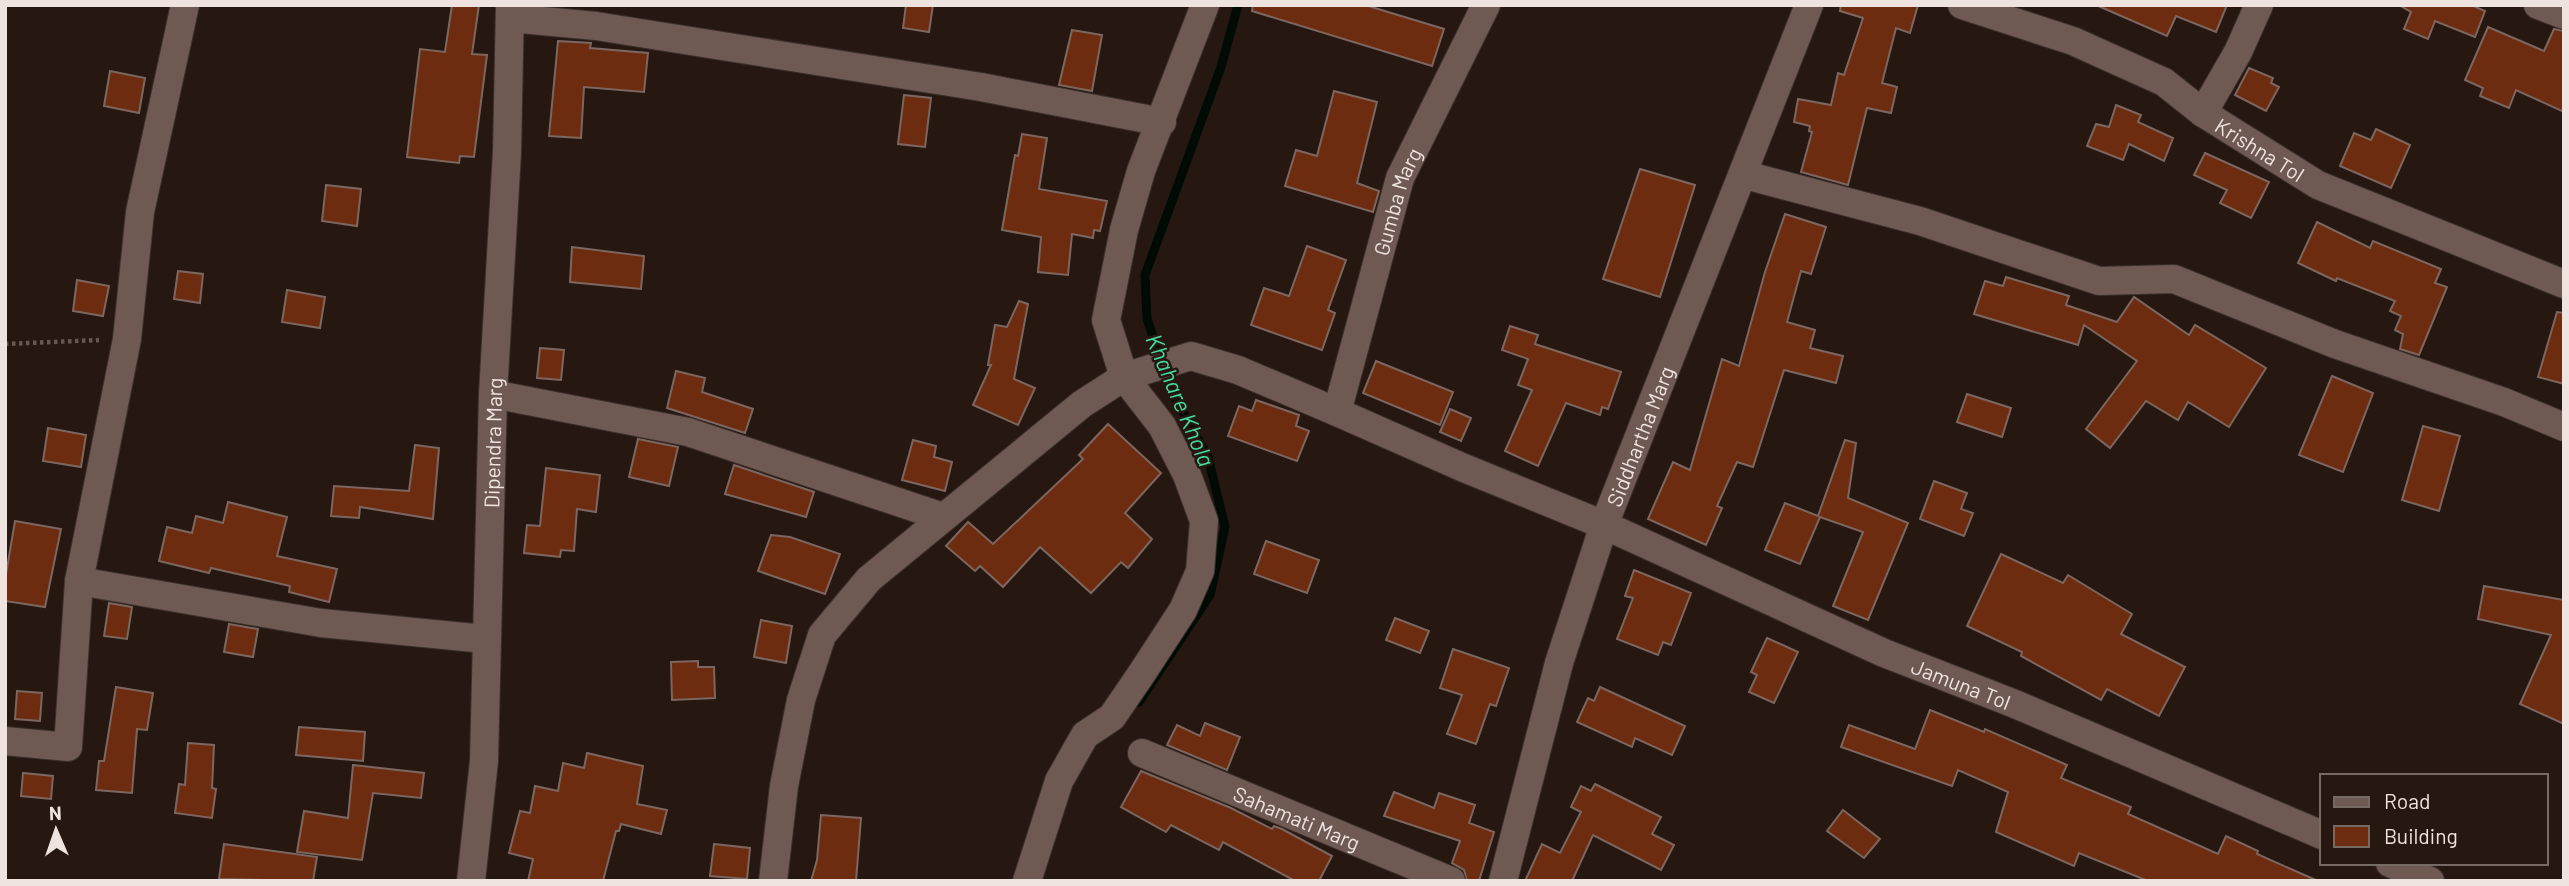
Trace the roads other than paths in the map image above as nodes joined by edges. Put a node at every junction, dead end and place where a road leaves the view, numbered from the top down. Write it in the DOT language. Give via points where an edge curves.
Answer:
graph roads {
  1 [pos="185,5"];
  2 [pos="1205,5"];
  3 [pos="1486,5"];
  4 [pos="1809,5"];
  5 [pos="1962,5"];
  6 [pos="2259,5"];
  7 [pos="2538,5"];
  8 [pos="510,11"];
  9 [pos="2564,15"];
  10 [pos="2203,113"];
  11 [pos="1163,122"];
  12 [pos="1745,175"];
  13 [pos="2564,284"];
  14 [pos="1133,374"];
  15 [pos="493,394"];
  16 [pos="1337,412"];
  17 [pos="2564,426"];
  18 [pos="943,517"];
  19 [pos="1604,525"];
  20 [pos="79,580"];
  21 [pos="485,639"];
  22 [pos="5,741"];
  23 [pos="1142,753"];
  24 [pos="2320,834"];
  25 [pos="2394,865"];
  26 [pos="471,881"];
  27 [pos="773,881"];
  28 [pos="1027,881"];
  29 [pos="1451,881"];
  30 [pos="1503,881"];
  31 [pos="2430,881"];
  1 -- 20 [label="street" via="140,212 127,339"];
  2 -- 11 [label="street"];
  3 -- 16 [label="street, Gumba Marg" via="1400,177"];
  4 -- 12 [label="street, Siddhartha Marg"];
  5 -- 10 [label="street, Krishna Tol" via="2073,41 2164,82"];
  6 -- 10 [label="street"];
  7 -- 9 [label="street"];
  8 -- 11 [label="street" via="968,85"];
  8 -- 15 [label="street, Dipendra Marg"];
  10 -- 13 [label="street, Krishna Tol" via="2318,185"];
  11 -- 14 [label="street" via="1141,171 1124,230 1106,320"];
  12 -- 17 [label="street" via="1920,221 2099,281 2174,279 2335,344"];
  12 -- 19 [label="street, Siddhartha Marg"];
  14 -- 16 [label="street, Jamuna Tol" via="1191,356 1238,370"];
  14 -- 18 [label="street" via="1082,404"];
  14 -- 28 [label="street" via="1188,475 1205,521 1200,571 1183,610 1142,673 1112,717 1085,735 1059,781"];
  15 -- 18 [label="street" via="688,432"];
  15 -- 21 [label="street, Dipendra Marg"];
  16 -- 19 [label="street, Jamuna Tol"];
  18 -- 27 [label="street" via="869,579 822,635 801,701 784,786"];
  19 -- 24 [label="street, Jamuna Tol" via="1884,653"];
  19 -- 30 [label="street, Siddhartha Marg" via="1559,663"];
  20 -- 21 [label="street" via="321,624"];
  20 -- 22 [label="street" via="68,747"];
  21 -- 26 [label="street, Dipendra Marg" via="484,761"];
  23 -- 29 [label="street, Sahamati Marg"];
  25 -- 31 [label="street"];
}
